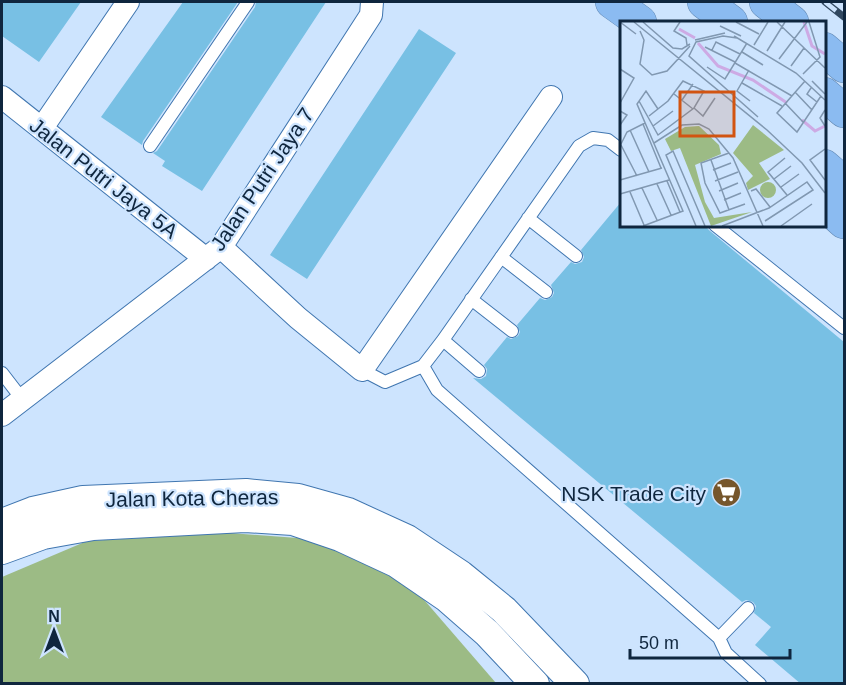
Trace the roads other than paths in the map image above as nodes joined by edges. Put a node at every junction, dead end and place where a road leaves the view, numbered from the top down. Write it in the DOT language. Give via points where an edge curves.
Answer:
graph roads {
  1 [pos="128,2"];
  2 [pos="248,2"];
  3 [pos="372,2"];
  4 [pos="612,2"];
  5 [pos="704,2"];
  6 [pos="766,2"];
  7 [pos="639,21"];
  8 [pos="730,21"];
  9 [pos="791,21"];
  10 [pos="825,50"];
  11 [pos="844,66"];
  12 [pos="825,95"];
  13 [pos="2,97"];
  14 [pos="551,97"];
  15 [pos="844,111"];
  16 [pos="42,128"];
  17 [pos="150,146"];
  18 [pos="620,149"];
  19 [pos="825,167"];
  20 [pos="844,183"];
  21 [pos="825,205"];
  22 [pos="528,218"];
  23 [pos="844,222"];
  24 [pos="716,226"];
  25 [pos="213,253"];
  26 [pos="576,256"];
  27 [pos="501,258"];
  28 [pos="546,292"];
  29 [pos="471,299"];
  30 [pos="844,328"];
  31 [pos="512,331"];
  32 [pos="443,340"];
  33 [pos="423,366"];
  34 [pos="362,370"];
  35 [pos="479,370"];
  36 [pos="2,373"];
  37 [pos="22,399"];
  38 [pos="2,415"];
  39 [pos="2,524"];
  40 [pos="2,550"];
  41 [pos="748,608"];
  42 [pos="719,638"];
  43 [pos="535,684"];
  44 [pos="575,684"];
  45 [pos="760,684"];
  1 -- 16 [label="street"];
  2 -- 17 [label="lane"];
  3 -- 25 [label="street, Jalan Putri Jaya 7" via="371,15"];
  4 -- 7 [label="highway"];
  5 -- 8 [label="highway"];
  6 -- 9 [label="highway"];
  10 -- 11 [label="highway"];
  12 -- 15 [label="highway"];
  13 -- 16 [label="street, Jalan Putri Jaya 5A"];
  14 -- 34 [label="street"];
  16 -- 25 [label="street, Jalan Putri Jaya 5A"];
  18 -- 22 [label="lane" via="608,140 593,138 579,146"];
  19 -- 20 [label="highway"];
  21 -- 23 [label="highway"];
  22 -- 26 [label="lane"];
  22 -- 27 [label="lane"];
  24 -- 30 [label="lane"];
  25 -- 34 [label="street, Jalan Putri Jaya 5A"];
  25 -- 37 [label="street, Jalan Putri Jaya 7"];
  27 -- 28 [label="lane"];
  27 -- 29 [label="lane"];
  29 -- 31 [label="lane"];
  29 -- 32 [label="lane"];
  32 -- 33 [label="lane"];
  32 -- 35 [label="lane"];
  33 -- 34 [label="lane" via="386,382"];
  33 -- 42 [label="lane" via="437,390"];
  36 -- 37 [label="lane"];
  37 -- 38 [label="street, Jalan Putri Jaya 7"];
  39 -- 44 [label="street, Jalan Kota Cheras" via="33,511 83,500 246,493 298,498 348,512 406,539 461,575 504,609"];
  40 -- 43 [label="street, Jalan Kota Cheras" via="43,535 93,526 245,518 293,521 396,563 447,598"];
  41 -- 42 [label="lane"];
  42 -- 45 [label="lane" via="726,653"];
}
